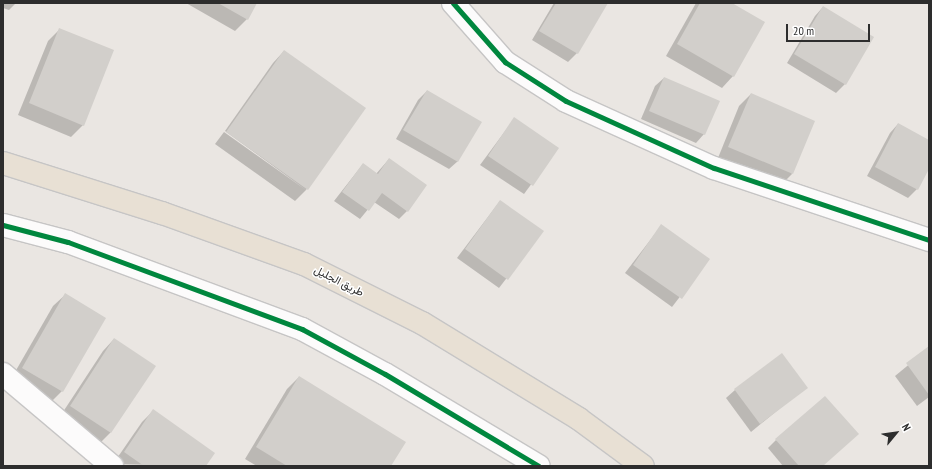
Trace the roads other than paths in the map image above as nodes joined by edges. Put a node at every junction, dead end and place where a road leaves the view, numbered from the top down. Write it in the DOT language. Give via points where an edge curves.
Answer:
graph roads {
  1 [pos="453,3"];
  2 [pos="3,163"];
  3 [pos="3,225"];
  4 [pos="929,240"];
  5 [pos="3,374"];
  6 [pos="112,466"];
  7 [pos="539,466"];
  8 [pos="643,466"];
  1 -- 4 [label="street" via="505,62 566,101 714,168"];
  2 -- 8 [label="main road, طريق الجليل" via="162,213 304,264 422,323 579,418"];
  3 -- 7 [label="street" via="68,242 302,329 385,374"];
  5 -- 6 [label="street"];
}
